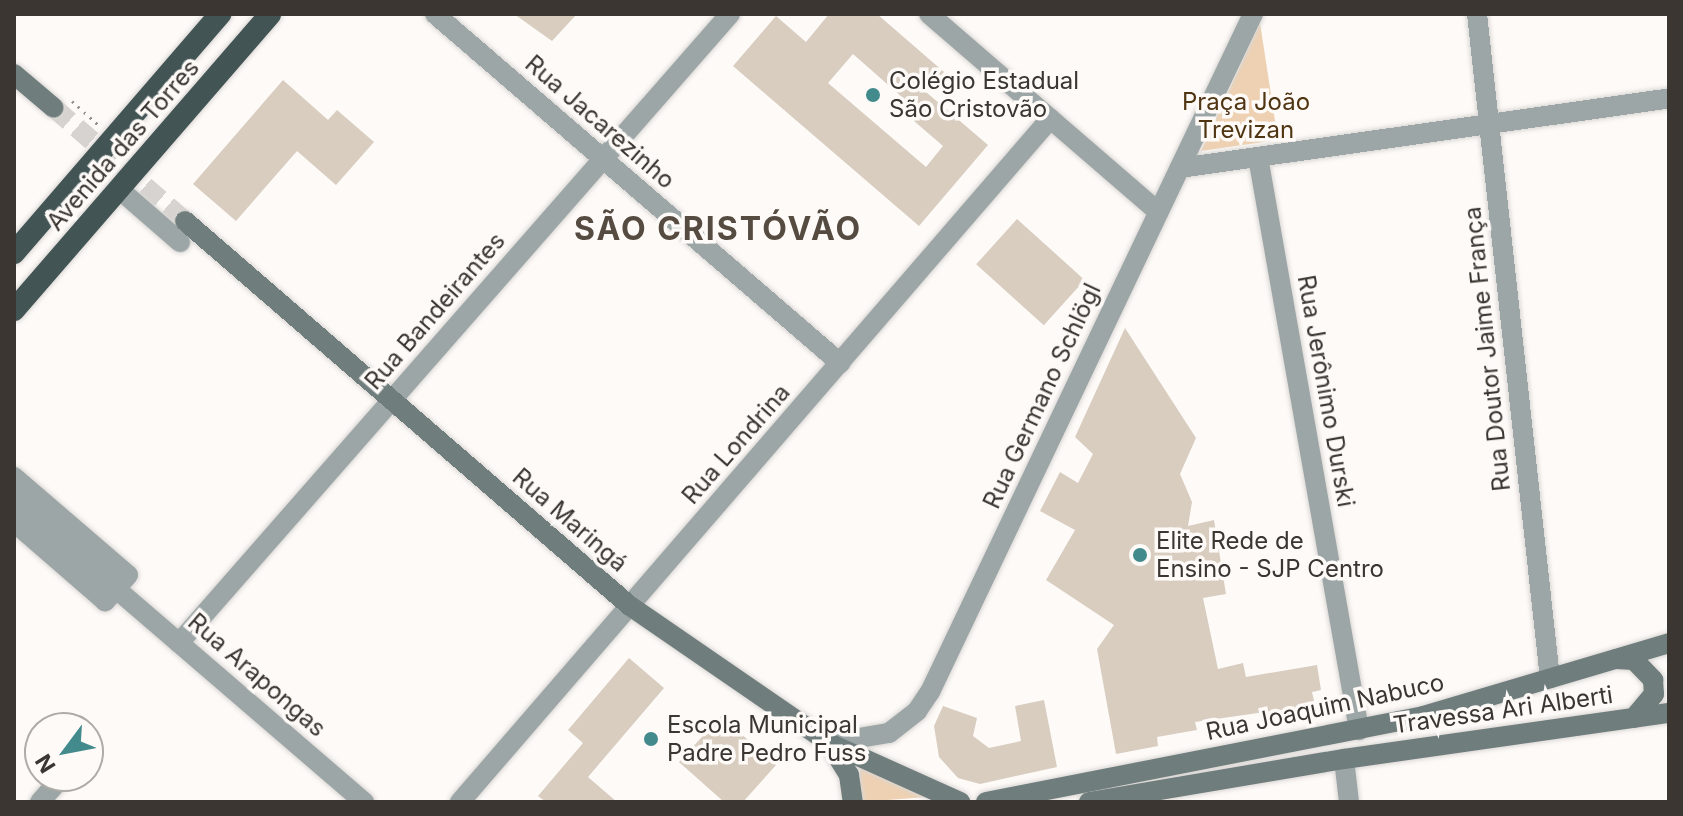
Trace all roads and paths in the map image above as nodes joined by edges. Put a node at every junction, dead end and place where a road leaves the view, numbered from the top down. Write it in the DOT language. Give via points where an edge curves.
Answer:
graph roads {
  1 [pos="220,14"];
  2 [pos="270,14"];
  3 [pos="435,14"];
  4 [pos="730,14"];
  5 [pos="929,14"];
  6 [pos="1253,14"];
  7 [pos="1477,14"];
  8 [pos="14,74"];
  9 [pos="1669,98"];
  10 [pos="62,104"];
  11 [pos="1050,119"];
  12 [pos="1489,124"];
  13 [pos="113,138"];
  14 [pos="1258,157"];
  15 [pos="603,159"];
  16 [pos="1180,168"];
  17 [pos="119,189"];
  18 [pos="1158,212"];
  19 [pos="182,232"];
  20 [pos="14,253"];
  21 [pos="14,310"];
  22 [pos="840,363"];
  23 [pos="392,400"];
  24 [pos="14,477"];
  25 [pos="14,501"];
  26 [pos="14,522"];
  27 [pos="116,589"];
  28 [pos="630,606"];
  29 [pos="179,643"];
  30 [pos="1669,643"];
  31 [pos="1615,659"];
  32 [pos="1550,678"];
  33 [pos="1669,713"];
  34 [pos="1634,718"];
  35 [pos="1359,730"];
  36 [pos="829,743"];
  37 [pos="1344,759"];
  38 [pos="364,802"];
  39 [pos="460,802"];
  40 [pos="853,802"];
  41 [pos="960,802"];
  42 [pos="986,802"];
  43 [pos="1089,802"];
  44 [pos="1349,802"];
  1 -- 13 [label="highway, Avenida das Torres"];
  2 -- 17 [label="highway, Avenida das Torres"];
  3 -- 15 [label="street, Rua Jacarezinho"];
  4 -- 15 [label="street, Rua Bandeirantes"];
  5 -- 11 [label="street"];
  6 -- 16 [label="street, Rua Germano Schlögl"];
  7 -- 12 [label="street, Rua Doutor Jaime França"];
  8 -- 10 [label="main road"];
  9 -- 12 [label="street"];
  10 -- 13 [label="path"];
  11 -- 18 [label="street"];
  11 -- 22 [label="street, Rua Londrina"];
  12 -- 14 [label="street"];
  12 -- 32 [label="street, Rua Doutor Jaime França"];
  13 -- 20 [label="highway, Avenida das Torres"];
  14 -- 16 [label="street"];
  14 -- 35 [label="street, Rua Jerônimo Durski"];
  15 -- 22 [label="street, Rua Jacarezinho"];
  15 -- 23 [label="street, Rua Bandeirantes"];
  16 -- 18 [label="street, Rua Germano Schlögl"];
  17 -- 19 [label="street"];
  17 -- 21 [label="highway, Avenida das Torres"];
  18 -- 36 [label="street, Rua Germano Schlögl" via="930,692 889,733"];
  19 -- 23 [label="main road, Rua Maringá"];
  22 -- 28 [label="street, Rua Londrina"];
  23 -- 28 [label="main road, Rua Maringá"];
  23 -- 29 [label="street, Rua Bandeirantes"];
  24 -- 27 [label="street" via="128,575"];
  25 -- 27 [label="street, Rua Arapongas"];
  26 -- 27 [label="street" via="105,601"];
  27 -- 29 [label="street, Rua Arapongas"];
  28 -- 36 [label="main road, Rua Maringá"];
  28 -- 39 [label="street, Rua Londrina"];
  29 -- 38 [label="street, Rua Arapongas"];
  30 -- 31 [label="main road, Rua Joaquim Nabuco"];
  31 -- 32 [label="main road, Rua Joaquim Nabuco"];
  31 -- 34 [label="main road" via="1634,660 1653,680 1654,694"];
  32 -- 35 [label="main road, Rua Joaquim Nabuco"];
  33 -- 34 [label="main road, Travessa Ari Alberti"];
  34 -- 37 [label="main road, Travessa Ari Alberti"];
  35 -- 42 [label="main road, Rua Joaquim Nabuco"];
  36 -- 40 [label="main road" via="849,775"];
  36 -- 41 [label="main road, Rua Maringá"];
  37 -- 43 [label="main road, Rua Joaquim Nabuco"];
  37 -- 44 [label="street"];
}
